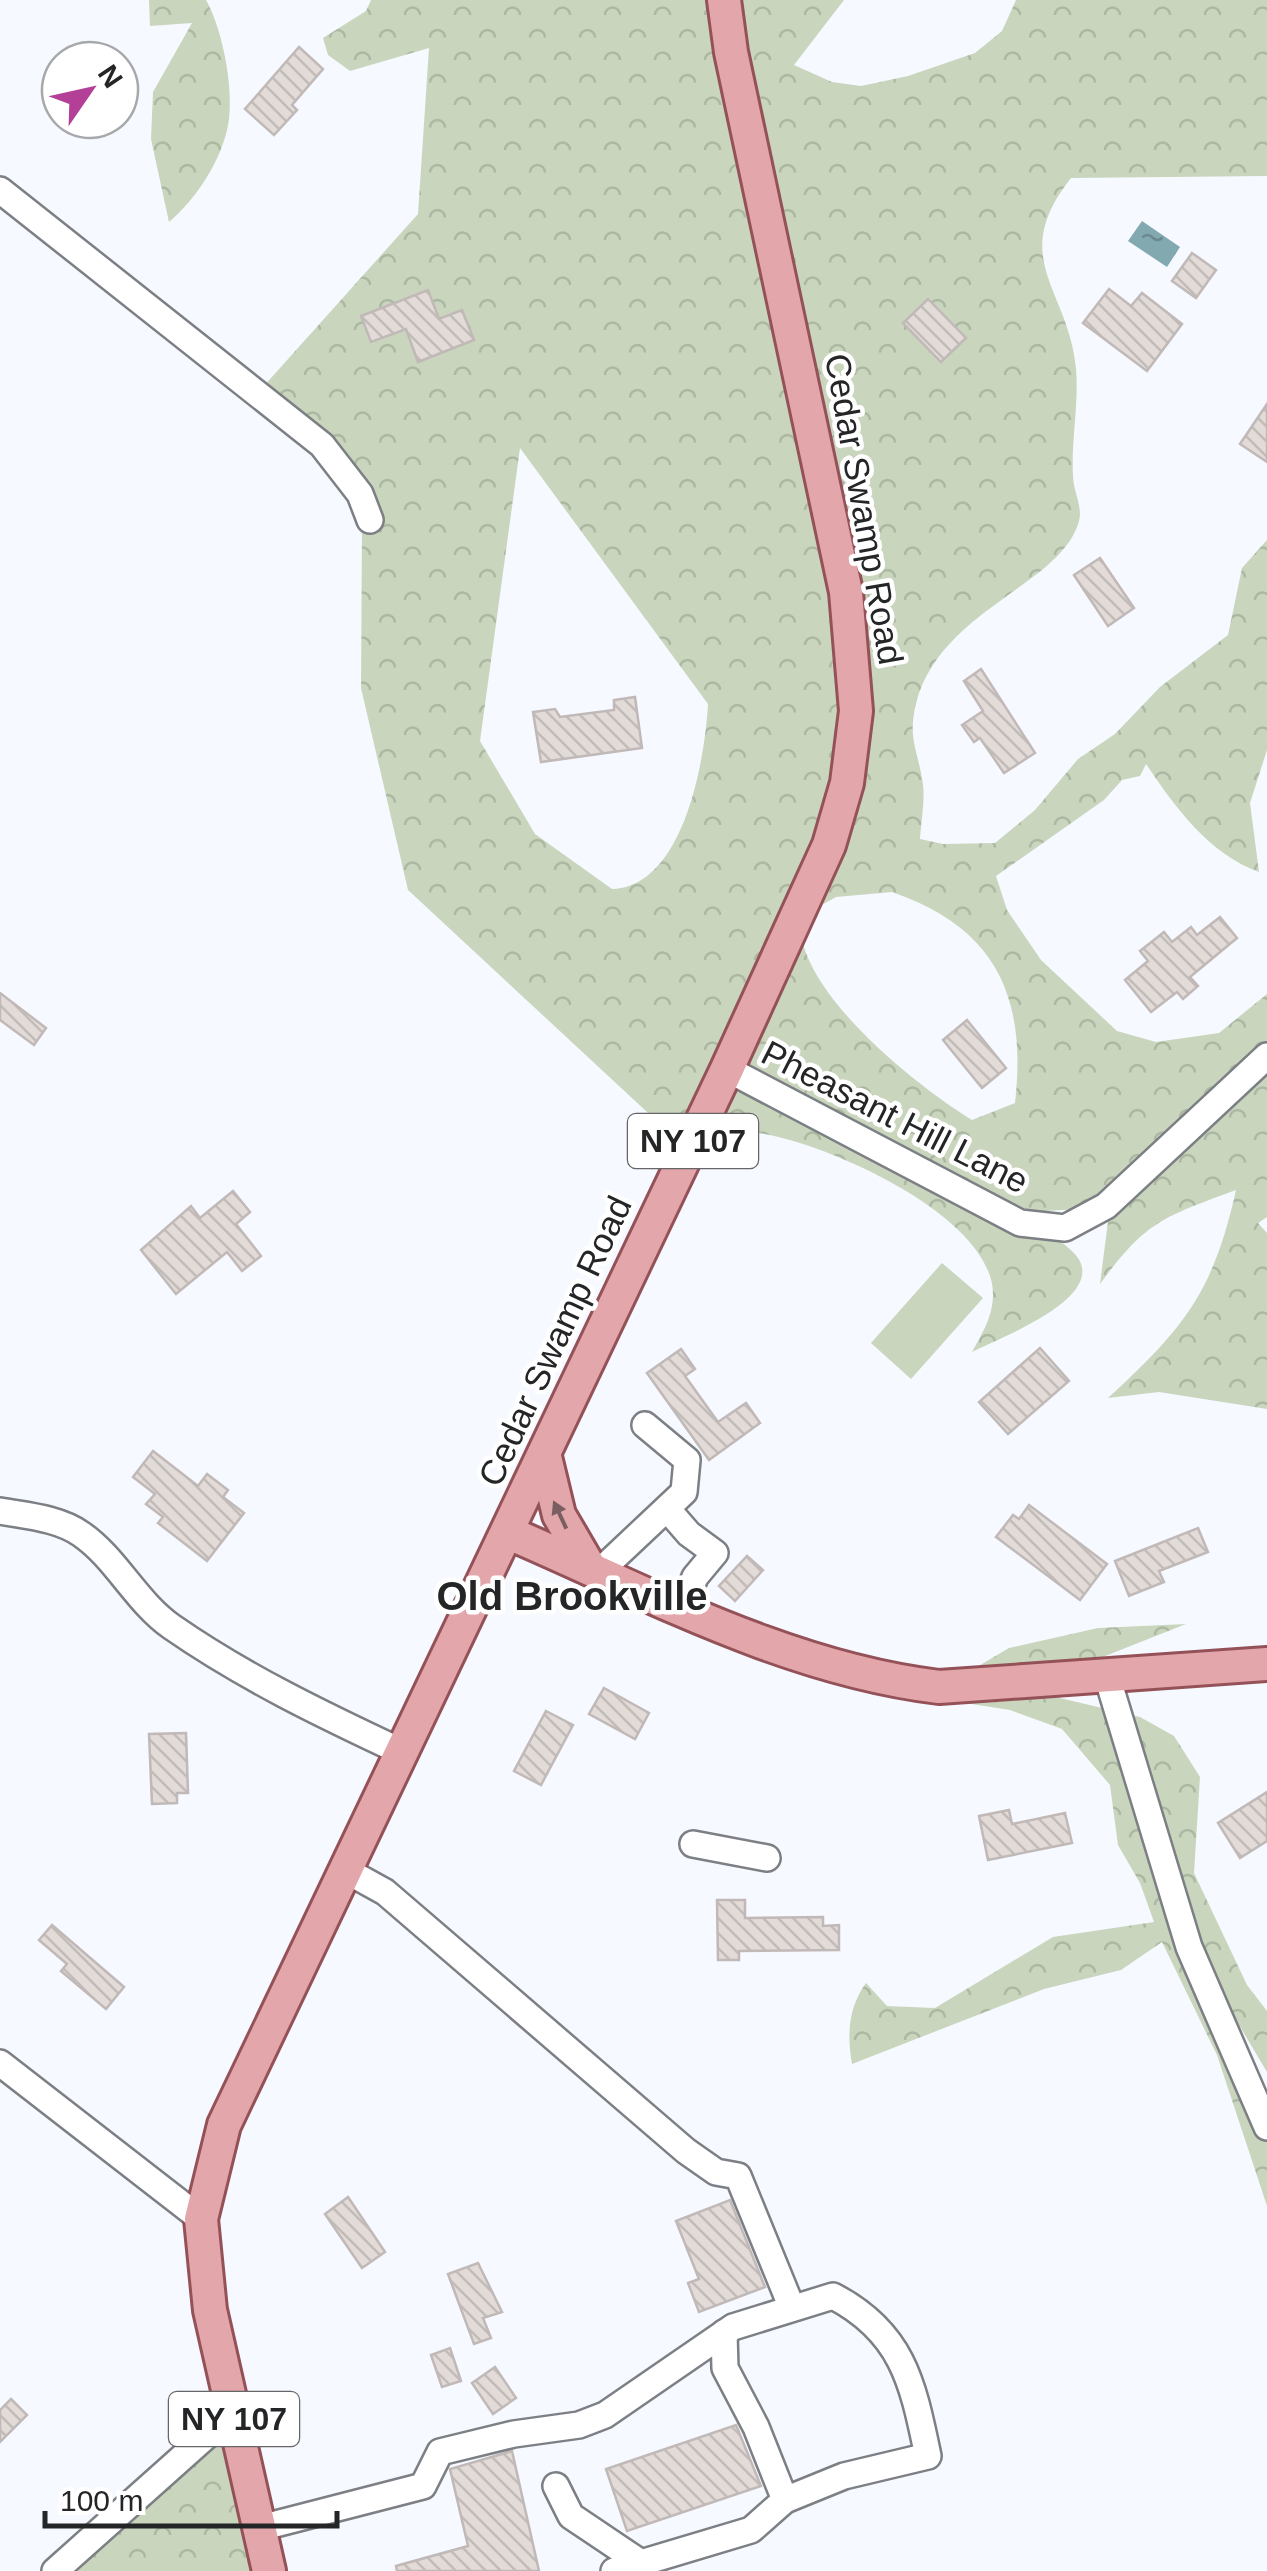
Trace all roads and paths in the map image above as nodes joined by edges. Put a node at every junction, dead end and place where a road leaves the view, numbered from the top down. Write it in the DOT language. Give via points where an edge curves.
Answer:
graph roads {
  1 [pos="724,0"];
  2 [pos="0,190"];
  3 [pos="370,520"];
  4 [pos="1267,1056"];
  5 [pos="727,1070"];
  6 [pos="645,1426"];
  7 [pos="545,1456"];
  8 [pos="0,1511"];
  9 [pos="668,1511"];
  10 [pos="509,1533"];
  11 [pos="595,1570"];
  12 [pos="683,1608"];
  13 [pos="1267,1664"];
  14 [pos="1106,1673"];
  15 [pos="402,1752"];
  16 [pos="693,1844"];
  17 [pos="767,1858"];
  18 [pos="347,1871"];
  19 [pos="0,2063"];
  20 [pos="1267,2127"];
  21 [pos="202,2219"];
  22 [pos="792,2308"];
  23 [pos="724,2333"];
  24 [pos="232,2413"];
  25 [pos="556,2486"];
  26 [pos="786,2500"];
  27 [pos="260,2528"];
  28 [pos="642,2562"];
  29 [pos="55,2571"];
  30 [pos="270,2571"];
  31 [pos="614,2571"];
  1 -- 5 [label="main road, Cedar Swamp Road / NY 107" via="846,592 856,711 847,783 829,845"];
  2 -- 3 [label="street" via="322,446 360,494"];
  4 -- 5 [label="street, Pheasant Hill Lane" via="1106,1206 1079,1223 1046,1228 958,1193"];
  5 -- 7 [label="main road, Cedar Swamp Road / NY 107"];
  6 -- 9 [label="street" via="687,1460 684,1492"];
  7 -- 10 [label="main road, Cedar Swamp Road / NY 107"];
  11 -- 7 [label="main road, one-way" via="559,1515"];
  8 -- 15 [label="street" via="83,1535 171,1626 256,1679"];
  9 -- 11 [label="street"];
  9 -- 12 [label="street" via="716,1553 695,1577"];
  10 -- 11 [label="main road"];
  10 -- 15 [label="main road, Cedar Swamp Road / NY 107"];
  11 -- 12 [label="main road"];
  12 -- 14 [label="main road" via="757,1640 888,1681 940,1686"];
  13 -- 14 [label="main road"];
  14 -- 20 [label="street" via="1189,1947"];
  15 -- 18 [label="main road, Cedar Swamp Road / NY 107"];
  16 -- 17 [label="street"];
  18 -- 21 [label="main road, Cedar Swamp Road / NY 107" via="224,2125"];
  18 -- 22 [label="street" via="385,1892 686,2151 716,2172 738,2176"];
  19 -- 21 [label="street"];
  21 -- 24 [label="main road, Cedar Swamp Road / NY 107" via="210,2310"];
  22 -- 23 [label="street"];
  22 -- 26 [label="street" via="832,2296 859,2310 911,2376 928,2456 844,2476"];
  23 -- 26 [label="street" via="725,2368"];
  23 -- 27 [label="street" via="580,2426 440,2452 423,2486"];
  24 -- 27 [label="main road, Cedar Swamp Road / NY 107"];
  24 -- 29 [label="street"];
  25 -- 28 [label="street" via="571,2516"];
  26 -- 28 [label="street" via="751,2530"];
  27 -- 30 [label="main road, Cedar Swamp Road / NY 107"];
  28 -- 31 [label="street"];
}
